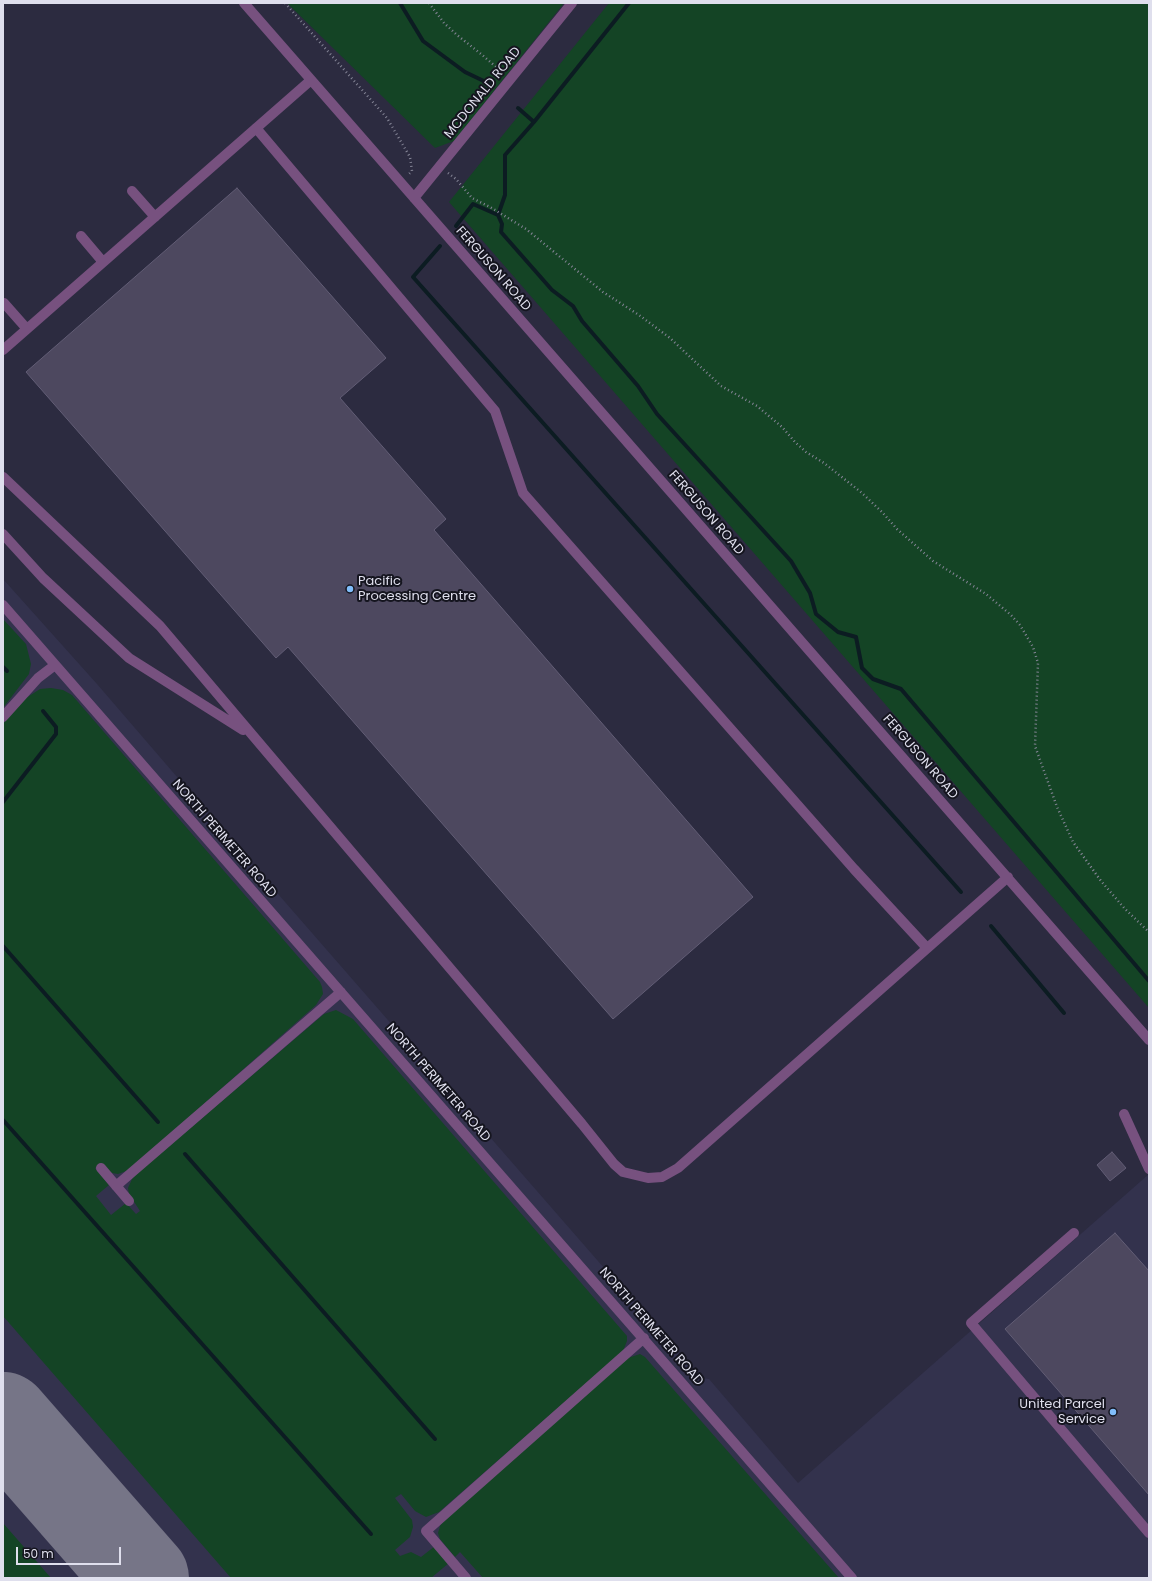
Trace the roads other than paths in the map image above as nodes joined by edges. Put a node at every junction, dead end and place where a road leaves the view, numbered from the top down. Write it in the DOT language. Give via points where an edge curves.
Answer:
graph roads {
  1 [pos="244,3"];
  2 [pos="572,3"];
  3 [pos="311,80"];
  4 [pos="256,128"];
  5 [pos="132,191"];
  6 [pos="414,198"];
  7 [pos="155,217"];
  8 [pos="81,236"];
  9 [pos="103,262"];
  10 [pos="4,303"];
  11 [pos="27,329"];
  12 [pos="3,350"];
  13 [pos="3,478"];
  14 [pos="3,534"];
  15 [pos="3,605"];
  16 [pos="55,665"];
  17 [pos="3,717"];
  18 [pos="252,735"];
  19 [pos="1008,877"];
  20 [pos="927,948"];
  21 [pos="341,992"];
  22 [pos="1149,1040"];
  23 [pos="1124,1114"];
  24 [pos="101,1168"];
  25 [pos="1149,1169"];
  26 [pos="116,1186"];
  27 [pos="129,1201"];
  28 [pos="1074,1233"];
  29 [pos="644,1338"];
  30 [pos="1149,1533"];
  31 [pos="466,1578"];
  32 [pos="852,1578"];
  1 -- 3 [label="street, FERGUSON ROAD"];
  2 -- 6 [label="street, MCDONALD ROAD"];
  3 -- 4 [label="street"];
  3 -- 6 [label="street, FERGUSON ROAD"];
  4 -- 7 [label="street"];
  4 -- 20 [label="street" via="494,411 523,493 824,836"];
  5 -- 7 [label="street"];
  6 -- 19 [label="street, FERGUSON ROAD"];
  7 -- 9 [label="street"];
  8 -- 9 [label="street"];
  9 -- 11 [label="street"];
  10 -- 11 [label="street"];
  11 -- 12 [label="street"];
  13 -- 18 [label="street" via="160,626"];
  14 -- 18 [label="street" via="42,578 129,658"];
  15 -- 16 [label="street, NORTH PERIMETER ROAD"];
  16 -- 17 [label="street" via="38,678"];
  16 -- 21 [label="street, NORTH PERIMETER ROAD"];
  18 -- 20 [label="street" via="623,1172 648,1178 662,1177 678,1168"];
  19 -- 20 [label="street"];
  19 -- 22 [label="street, FERGUSON ROAD"];
  21 -- 26 [label="street"];
  21 -- 29 [label="street, NORTH PERIMETER ROAD"];
  23 -- 25 [label="street"];
  24 -- 26 [label="street"];
  26 -- 27 [label="street"];
  28 -- 30 [label="street" via="971,1323"];
  29 -- 31 [label="street" via="426,1531"];
  29 -- 32 [label="street, NORTH PERIMETER ROAD"];
}
